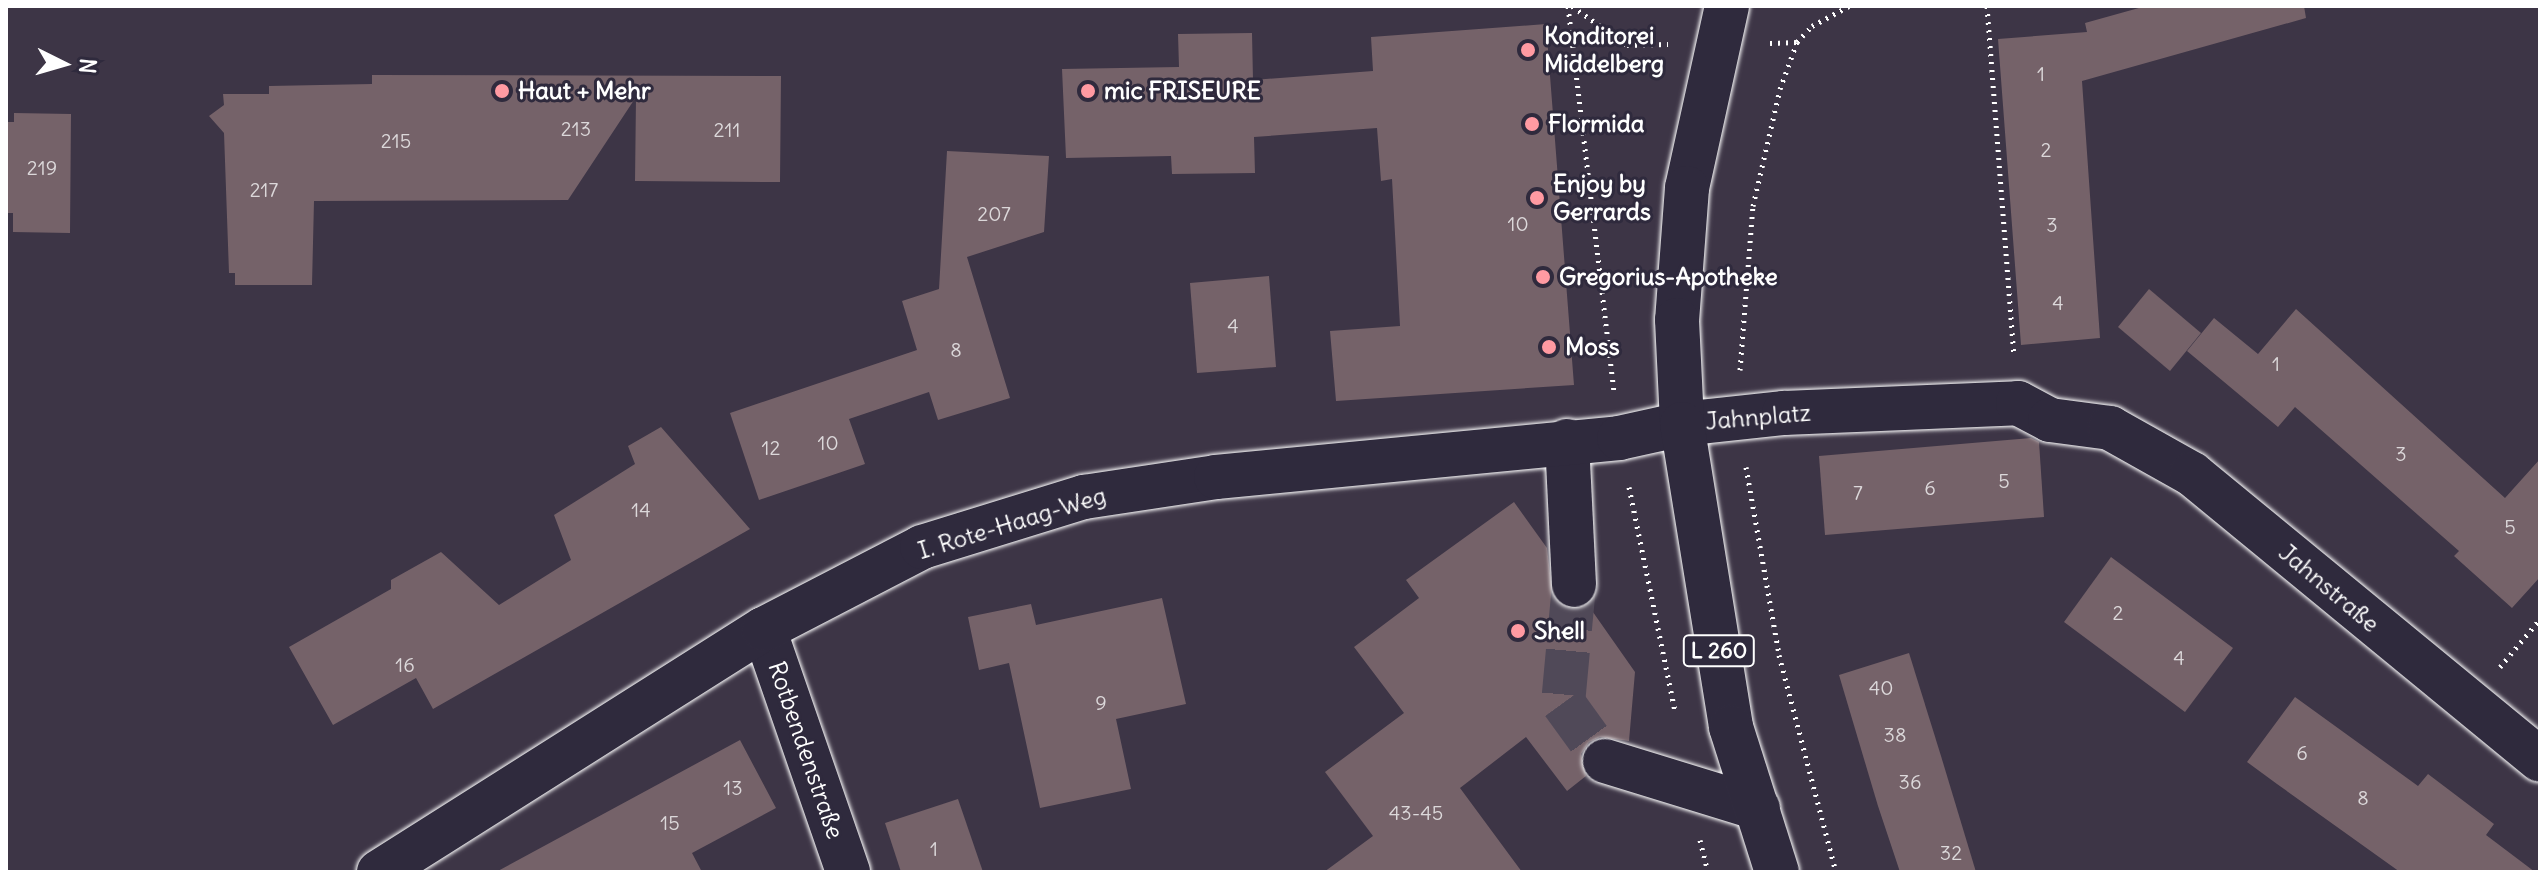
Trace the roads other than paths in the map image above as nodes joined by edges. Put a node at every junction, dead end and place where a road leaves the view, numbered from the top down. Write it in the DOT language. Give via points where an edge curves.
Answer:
graph roads {
  1 [pos="1727,6"];
  2 [pos="1682,424"];
  3 [pos="2110,428"];
  4 [pos="1567,441"];
  5 [pos="1574,585"];
  6 [pos="764,629"];
  7 [pos="2540,760"];
  8 [pos="1605,761"];
  9 [pos="1758,808"];
  10 [pos="379,872"];
  11 [pos="848,872"];
  12 [pos="1777,872"];
  1 -- 2 [label="street, Jahnplatz / L 260" via="1687,188 1677,320"];
  2 -- 3 [label="street, Jahnplatz" via="1784,413 2018,403 2050,420"];
  2 -- 4 [label="street, I. Rote-Haag-Weg"];
  2 -- 9 [label="street, L 260" via="1731,727"];
  3 -- 7 [label="street, Jahnstraße" via="2192,474"];
  4 -- 5 [label="street"];
  4 -- 6 [label="street, I. Rote-Haag-Weg" via="1216,477 1084,497 922,547"];
  6 -- 10 [label="street, I. Rote-Haag-Weg"];
  6 -- 11 [label="street, Rotbendenstraße"];
  8 -- 9 [label="street"];
  9 -- 12 [label="street, L 260"];
}
